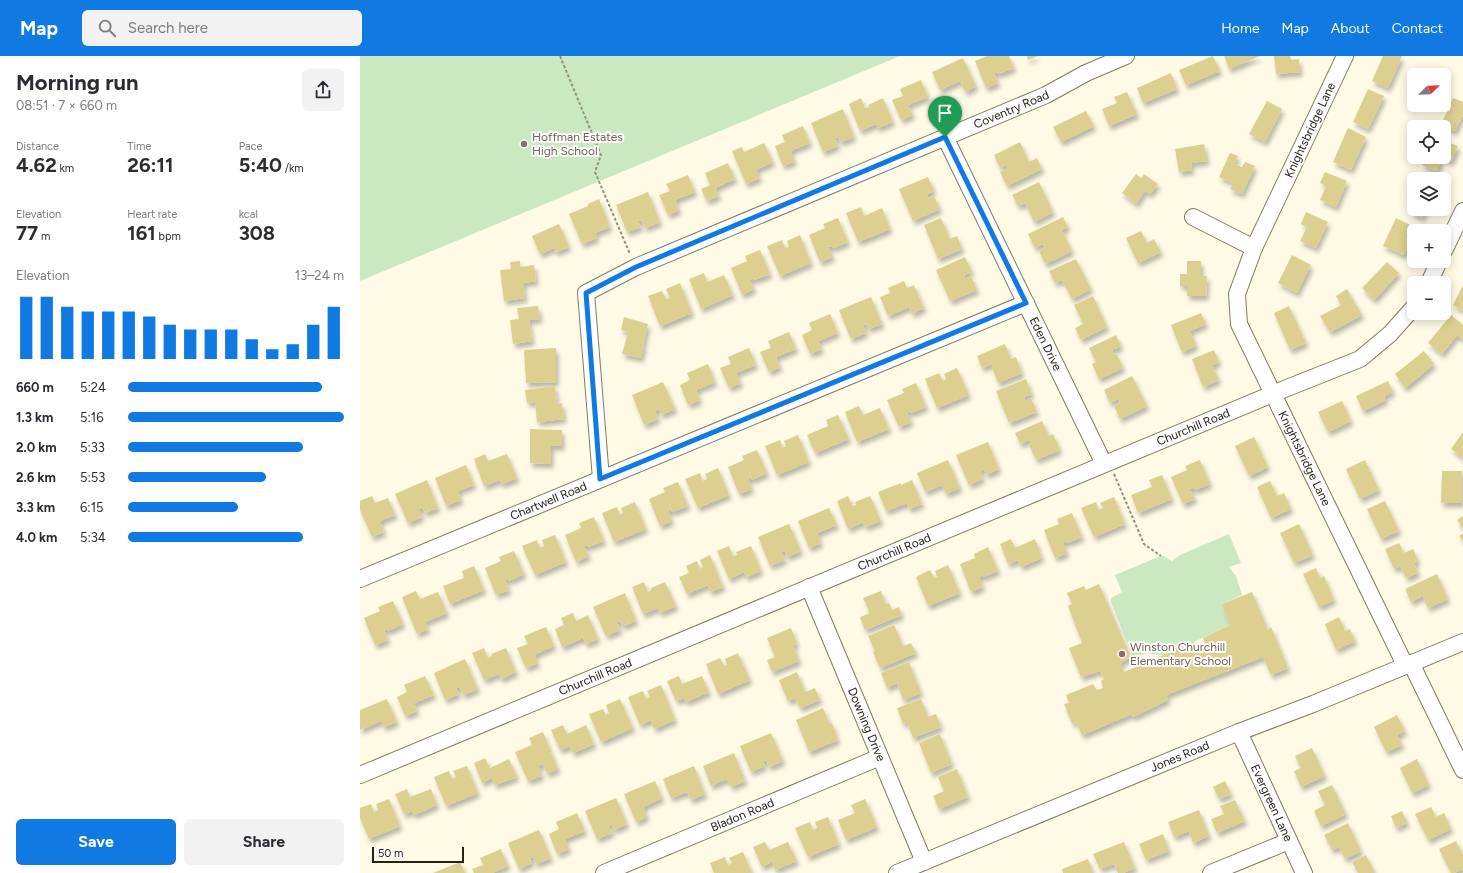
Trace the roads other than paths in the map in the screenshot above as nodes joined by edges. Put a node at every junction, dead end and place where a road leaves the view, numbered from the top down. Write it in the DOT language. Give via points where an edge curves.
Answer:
graph roads {
  1 [pos="1126,56"];
  2 [pos="1345,56"];
  3 [pos="945,137"];
  4 [pos="1463,211"];
  5 [pos="1193,217"];
  6 [pos="1451,237"];
  7 [pos="1254,248"];
  8 [pos="1026,303"];
  9 [pos="1407,315"];
  10 [pos="1272,394"];
  11 [pos="1106,463"];
  12 [pos="600,479"];
  13 [pos="360,579"];
  14 [pos="810,587"];
  15 [pos="1463,642"];
  16 [pos="1408,664"];
  17 [pos="1238,732"];
  18 [pos="880,757"];
  19 [pos="1463,770"];
  20 [pos="360,775"];
  21 [pos="1289,841"];
  22 [pos="924,862"];
  23 [pos="604,873"];
  24 [pos="897,873"];
  25 [pos="1210,873"];
  26 [pos="1304,873"];
  1 -- 3 [label="street, Coventry Road" via="1086,73 1046,95"];
  2 -- 7 [label="street, Knightsbridge Lane"];
  3 -- 8 [label="street, Eden Drive"];
  3 -- 12 [label="street, Coventry Road" via="636,267 586,293"];
  4 -- 6 [label="street"];
  5 -- 7 [label="street"];
  7 -- 10 [label="street, Knightsbridge Lane" via="1237,294 1239,324"];
  8 -- 11 [label="street, Eden Drive"];
  8 -- 12 [label="street, Chartwell Road"];
  9 -- 10 [label="street, Churchill Road" via="1390,334 1360,359"];
  10 -- 11 [label="street, Churchill Road"];
  10 -- 16 [label="street, Knightsbridge Lane"];
  11 -- 14 [label="street, Churchill Road"];
  12 -- 13 [label="street, Chartwell Road"];
  14 -- 18 [label="street, Downing Drive"];
  14 -- 20 [label="street, Churchill Road"];
  15 -- 16 [label="street, Jones Road"];
  16 -- 17 [label="street, Jones Road"];
  16 -- 19 [label="street, Knightsbridge Lane"];
  17 -- 21 [label="street, Evergreen Lane"];
  17 -- 22 [label="street, Jones Road"];
  18 -- 22 [label="street, Downing Drive"];
  18 -- 23 [label="street, Bladon Road"];
  21 -- 25 [label="street"];
  21 -- 26 [label="street, Evergreen Lane"];
  22 -- 24 [label="street, Jones Road"];
}
